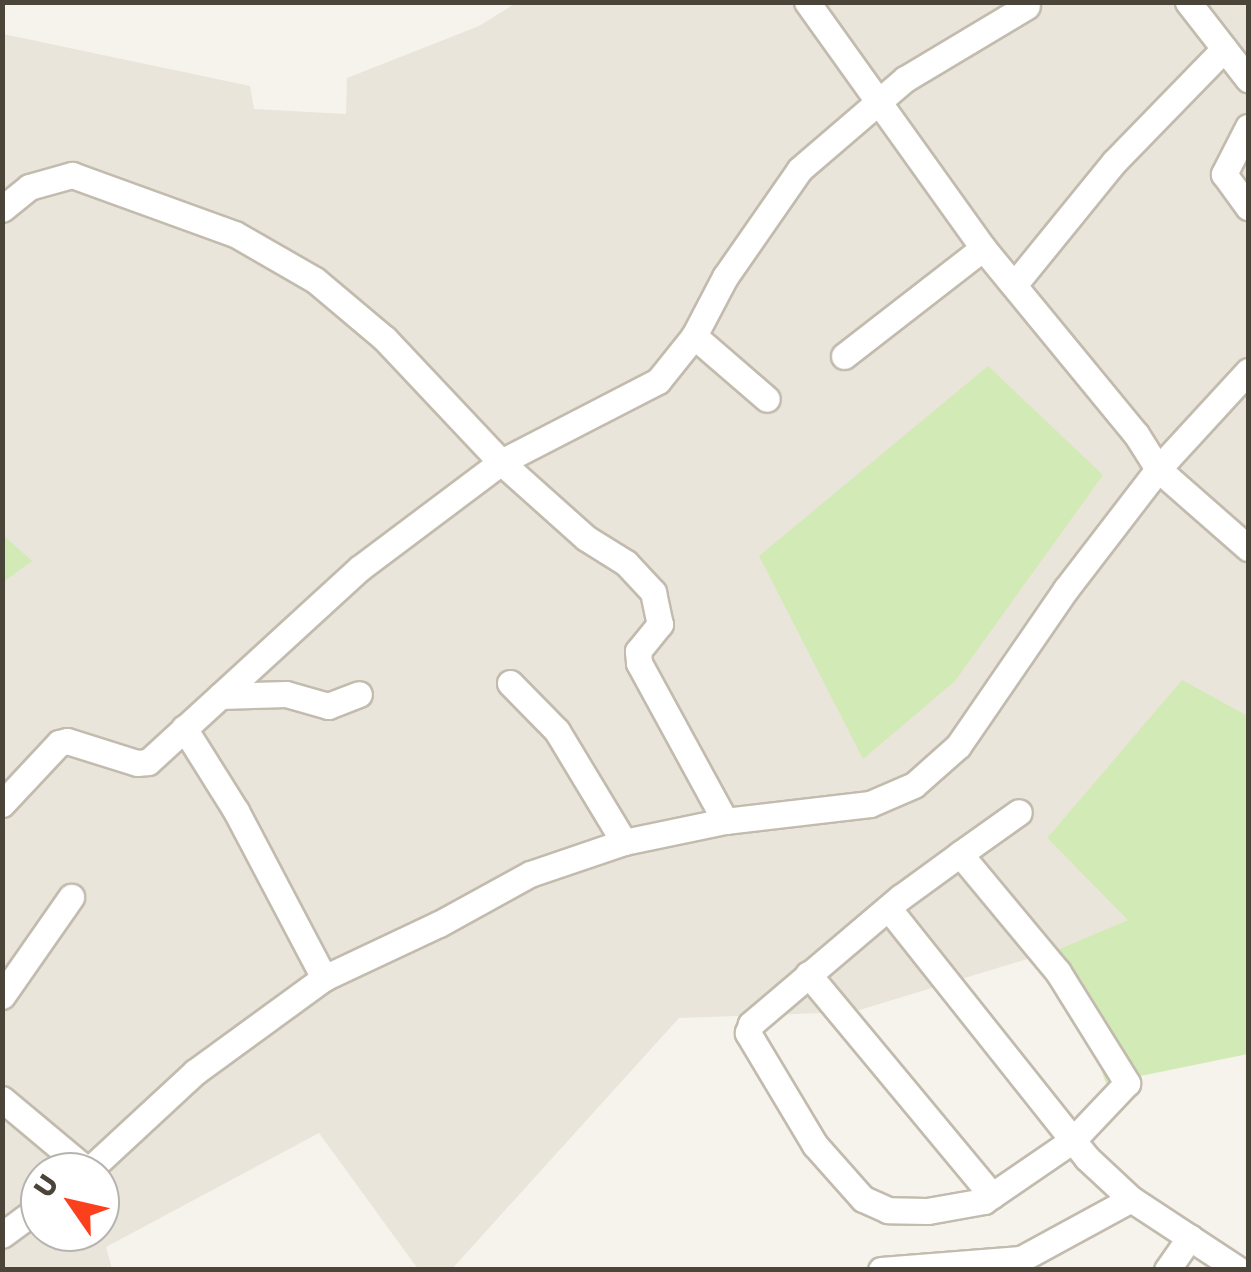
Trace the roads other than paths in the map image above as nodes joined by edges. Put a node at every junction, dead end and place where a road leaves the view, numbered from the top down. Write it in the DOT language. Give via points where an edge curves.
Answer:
graph roads {
  1 [pos="807,2"];
  2 [pos="1188,2"];
  3 [pos="1026,6"];
  4 [pos="1224,49"];
  5 [pos="1248,80"];
  6 [pos="878,101"];
  7 [pos="1248,127"];
  8 [pos="1248,206"];
  9 [pos="2,209"];
  10 [pos="984,248"];
  11 [pos="1014,285"];
  12 [pos="694,336"];
  13 [pos="844,356"];
  14 [pos="1248,371"];
  15 [pos="767,399"];
  16 [pos="501,462"];
  17 [pos="1158,469"];
  18 [pos="1248,548"];
  19 [pos="510,683"];
  20 [pos="359,694"];
  21 [pos="220,696"];
  22 [pos="184,728"];
  23 [pos="2,804"];
  24 [pos="1018,812"];
  25 [pos="725,821"];
  26 [pos="624,842"];
  27 [pos="960,854"];
  28 [pos="71,897"];
  29 [pos="889,909"];
  30 [pos="808,974"];
  31 [pos="324,978"];
  32 [pos="2,996"];
  33 [pos="2,1099"];
  34 [pos="1080,1149"];
  35 [pos="64,1152"];
  36 [pos="109,1152"];
  37 [pos="992,1196"];
  38 [pos="1131,1199"];
  39 [pos="1190,1236"];
  40 [pos="1017,1264"];
  41 [pos="881,1270"];
  42 [pos="1166,1270"];
  43 [pos="1239,1270"];
  1 -- 6 [label="street"];
  2 -- 4 [label="street"];
  3 -- 6 [label="street"];
  4 -- 5 [label="street"];
  4 -- 11 [label="street" via="1114,162"];
  6 -- 10 [label="street"];
  6 -- 12 [label="street" via="800,168 725,277"];
  7 -- 8 [label="street" via="1224,174"];
  9 -- 16 [label="street" via="29,187 72,176 235,234 315,280 371,327"];
  10 -- 11 [label="street"];
  10 -- 13 [label="street"];
  11 -- 17 [label="street"];
  12 -- 15 [label="street"];
  12 -- 16 [label="street" via="658,382"];
  14 -- 17 [label="street"];
  16 -- 21 [label="street" via="360,568"];
  16 -- 25 [label="street" via="654,592 660,624 638,652 639,663"];
  17 -- 18 [label="street"];
  17 -- 25 [label="street" via="958,746 914,785 870,804"];
  19 -- 26 [label="street" via="557,731"];
  20 -- 21 [label="street" via="328,706 286,694"];
  21 -- 22 [label="street"];
  22 -- 23 [label="street" via="139,764 58,743"];
  22 -- 31 [label="street"];
  24 -- 27 [label="street"];
  25 -- 26 [label="street"];
  26 -- 31 [label="street" via="530,874"];
  27 -- 29 [label="street"];
  27 -- 34 [label="street" via="1058,972 1128,1084"];
  28 -- 32 [label="street"];
  29 -- 30 [label="street"];
  29 -- 34 [label="street"];
  30 -- 37 [label="street"];
  30 -- 37 [label="street" via="754,1020 748,1033 816,1145 863,1199 888,1210 962,1207"];
  31 -- 36 [label="street" via="195,1072"];
  33 -- 35 [label="street"];
  34 -- 37 [label="street"];
  34 -- 38 [label="street"];
  38 -- 39 [label="street"];
  38 -- 40 [label="street"];
  39 -- 42 [label="street"];
  39 -- 43 [label="street"];
  40 -- 41 [label="street"];
}
